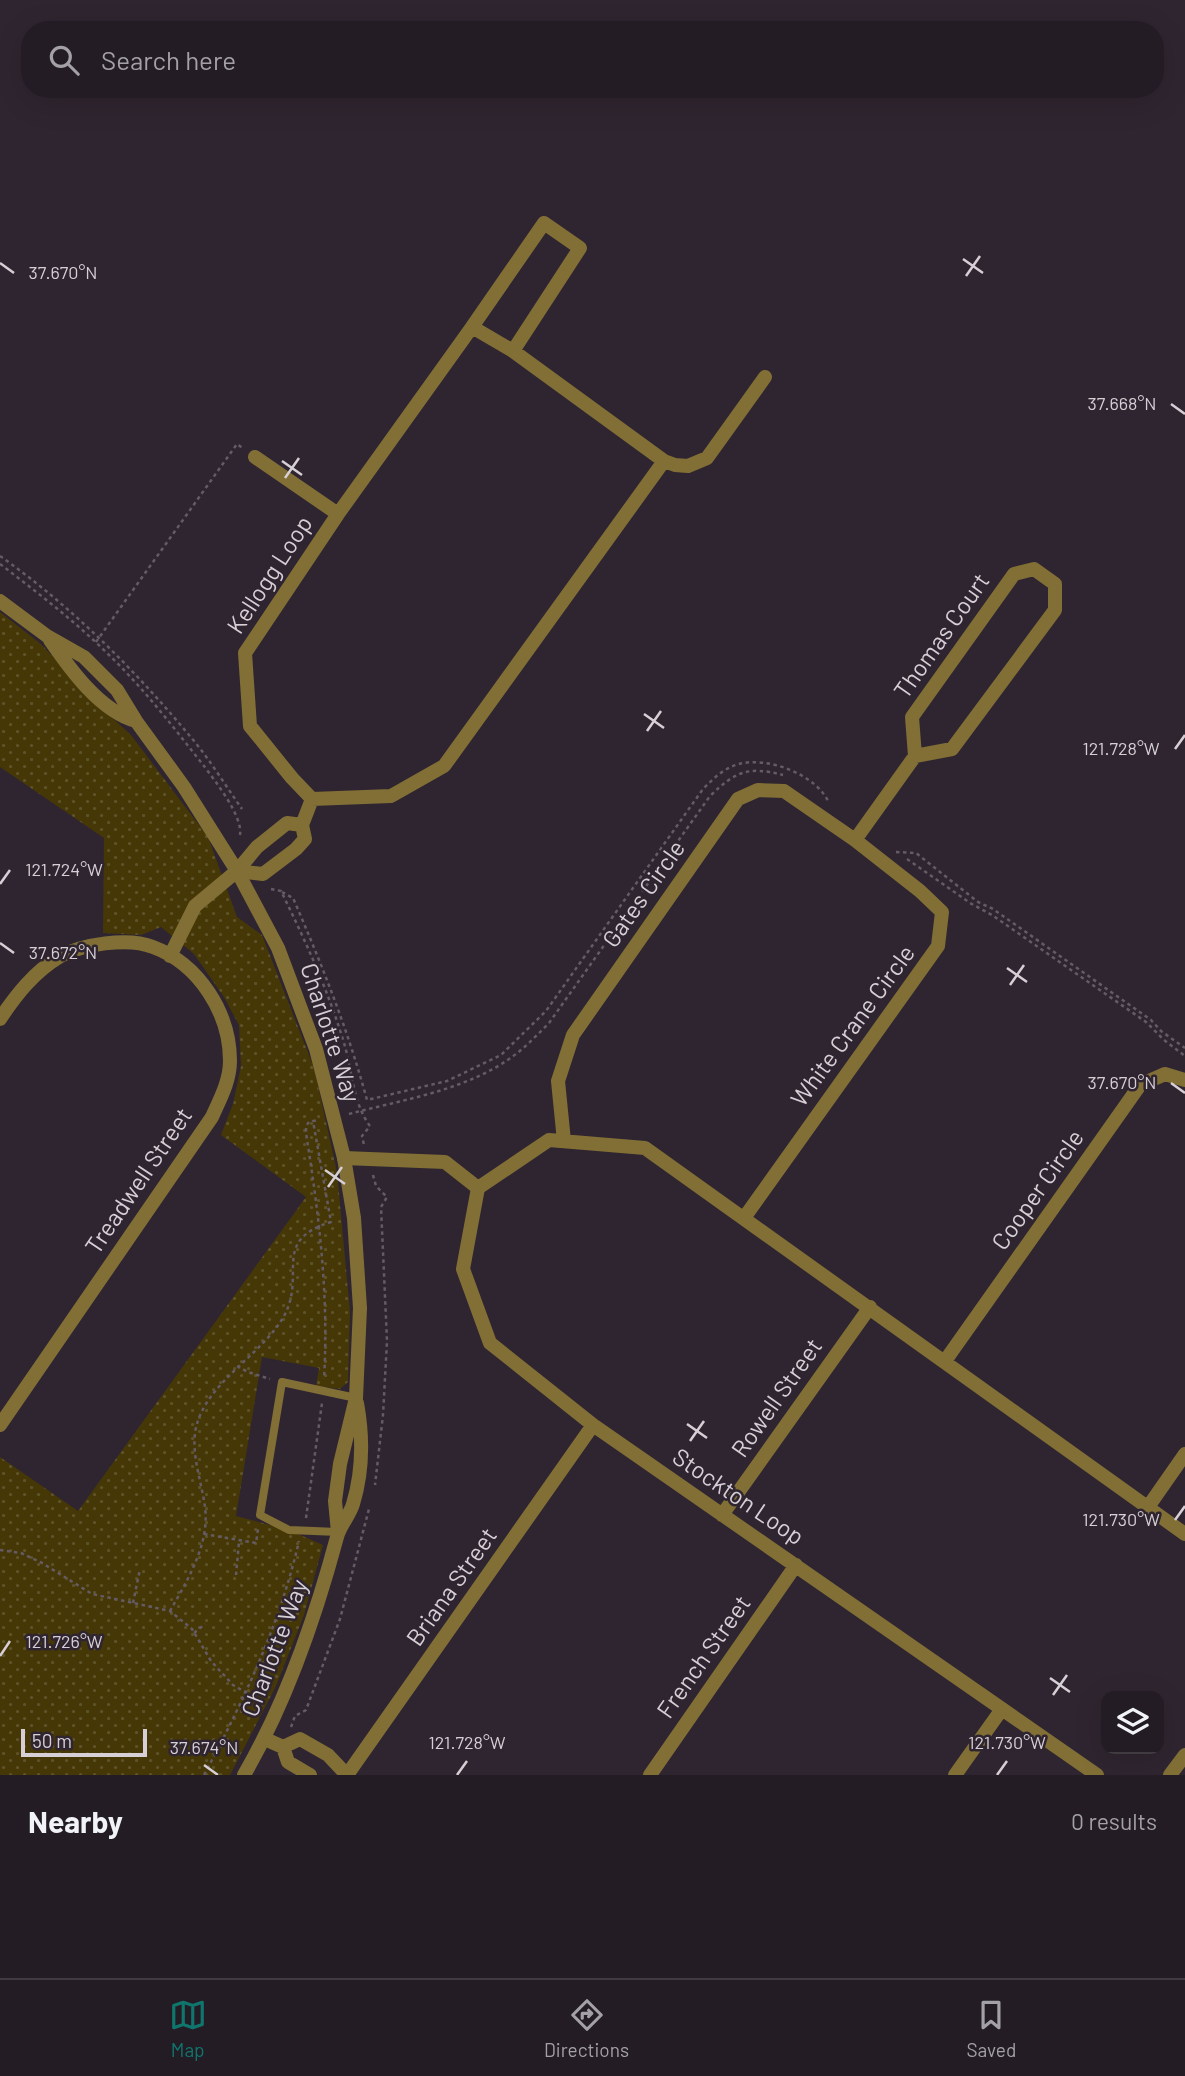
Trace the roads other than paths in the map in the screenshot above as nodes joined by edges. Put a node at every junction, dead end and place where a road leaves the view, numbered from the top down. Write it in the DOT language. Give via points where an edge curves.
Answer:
graph roads {
  1 [pos="472,327"];
  2 [pos="513,351"];
  3 [pos="765,377"];
  4 [pos="255,457"];
  5 [pos="664,461"];
  6 [pos="338,514"];
  7 [pos="0,601"];
  8 [pos="47,636"];
  9 [pos="136,722"];
  10 [pos="915,756"];
  11 [pos="312,799"];
  12 [pos="302,825"];
  13 [pos="855,840"];
  14 [pos="237,871"];
  15 [pos="170,956"];
  16 [pos="0,1019"];
  17 [pos="1185,1080"];
  18 [pos="564,1141"];
  19 [pos="344,1158"];
  20 [pos="478,1188"];
  21 [pos="744,1217"];
  22 [pos="870,1307"];
  23 [pos="945,1361"];
  24 [pos="356,1398"];
  25 [pos="0,1425"];
  26 [pos="593,1425"];
  27 [pos="1185,1454"];
  28 [pos="1148,1507"];
  29 [pos="722,1515"];
  30 [pos="338,1532"];
  31 [pos="1185,1534"];
  32 [pos="796,1565"];
  33 [pos="1002,1709"];
  34 [pos="265,1738"];
  35 [pos="283,1747"];
  36 [pos="1185,1755"];
  37 [pos="244,1775"];
  38 [pos="310,1775"];
  39 [pos="347,1775"];
  40 [pos="650,1775"];
  41 [pos="955,1775"];
  42 [pos="1097,1775"];
  43 [pos="1170,1775"];
  1 -- 2 [label="street"];
  1 -- 2 [label="street, Kellogg Loop" via="544,223 580,248"];
  1 -- 6 [label="street, Kellogg Loop"];
  2 -- 5 [label="street"];
  3 -- 5 [label="street" via="707,458 688,466"];
  4 -- 6 [label="street"];
  5 -- 11 [label="street" via="444,766 391,796"];
  6 -- 11 [label="street, Kellogg Loop" via="245,653 250,726"];
  7 -- 8 [label="street, Charlotte Way"];
  8 -- 9 [label="street, Charlotte Way" via="76,677 122,718"];
  8 -- 9 [label="street, Charlotte Way" via="85,657 117,690"];
  9 -- 14 [label="street, Charlotte Way"];
  10 -- 10 [label="street, Thomas Court" via="952,748 1055,610 1055,584 1034,569 1014,574 912,717"];
  10 -- 13 [label="street"];
  11 -- 12 [label="street"];
  12 -- 14 [label="street" via="287,823"];
  12 -- 14 [label="street" via="304,839 264,874"];
  13 -- 18 [label="street, Gates Circle" via="784,791 758,790 738,799 573,1035 558,1081"];
  13 -- 21 [label="street, White Crane Circle" via="942,912 938,946"];
  14 -- 15 [label="street" via="195,906"];
  14 -- 19 [label="street, Charlotte Way" via="278,948 316,1049"];
  15 -- 16 [label="street, Treadwell Street" via="152,946 90,945 37,972"];
  15 -- 25 [label="street, Treadwell Street" via="197,977 220,1012 230,1063 225,1088 204,1128"];
  17 -- 23 [label="street, Cooper Circle" via="1165,1074 1140,1086"];
  18 -- 20 [label="street" via="549,1140"];
  18 -- 21 [label="street" via="645,1148"];
  19 -- 20 [label="street" via="445,1162"];
  19 -- 24 [label="street, Charlotte Way" via="354,1218 360,1308"];
  20 -- 26 [label="street, Stockton Loop" via="463,1269 490,1343"];
  21 -- 22 [label="street"];
  22 -- 23 [label="street"];
  22 -- 29 [label="street, Rowell Street"];
  23 -- 28 [label="street"];
  24 -- 30 [label="street, Charlotte Way" via="335,1501"];
  24 -- 30 [label="street, Charlotte Way" via="362,1431 360,1471 353,1506"];
  24 -- 30 [label="lane" via="282,1382 261,1515 289,1530"];
  26 -- 29 [label="street, Stockton Loop"];
  26 -- 39 [label="street, Briana Street"];
  27 -- 28 [label="street"];
  28 -- 31 [label="street"];
  29 -- 32 [label="street, Stockton Loop"];
  30 -- 34 [label="street, Charlotte Way" via="307,1634"];
  32 -- 33 [label="street, Stockton Loop"];
  32 -- 40 [label="street, French Street"];
  33 -- 41 [label="street"];
  33 -- 42 [label="street, Stockton Loop"];
  34 -- 35 [label="street"];
  34 -- 37 [label="street, Charlotte Way"];
  35 -- 38 [label="street" via="288,1762"];
  35 -- 39 [label="street" via="300,1739 328,1755"];
  36 -- 43 [label="street"];
}
